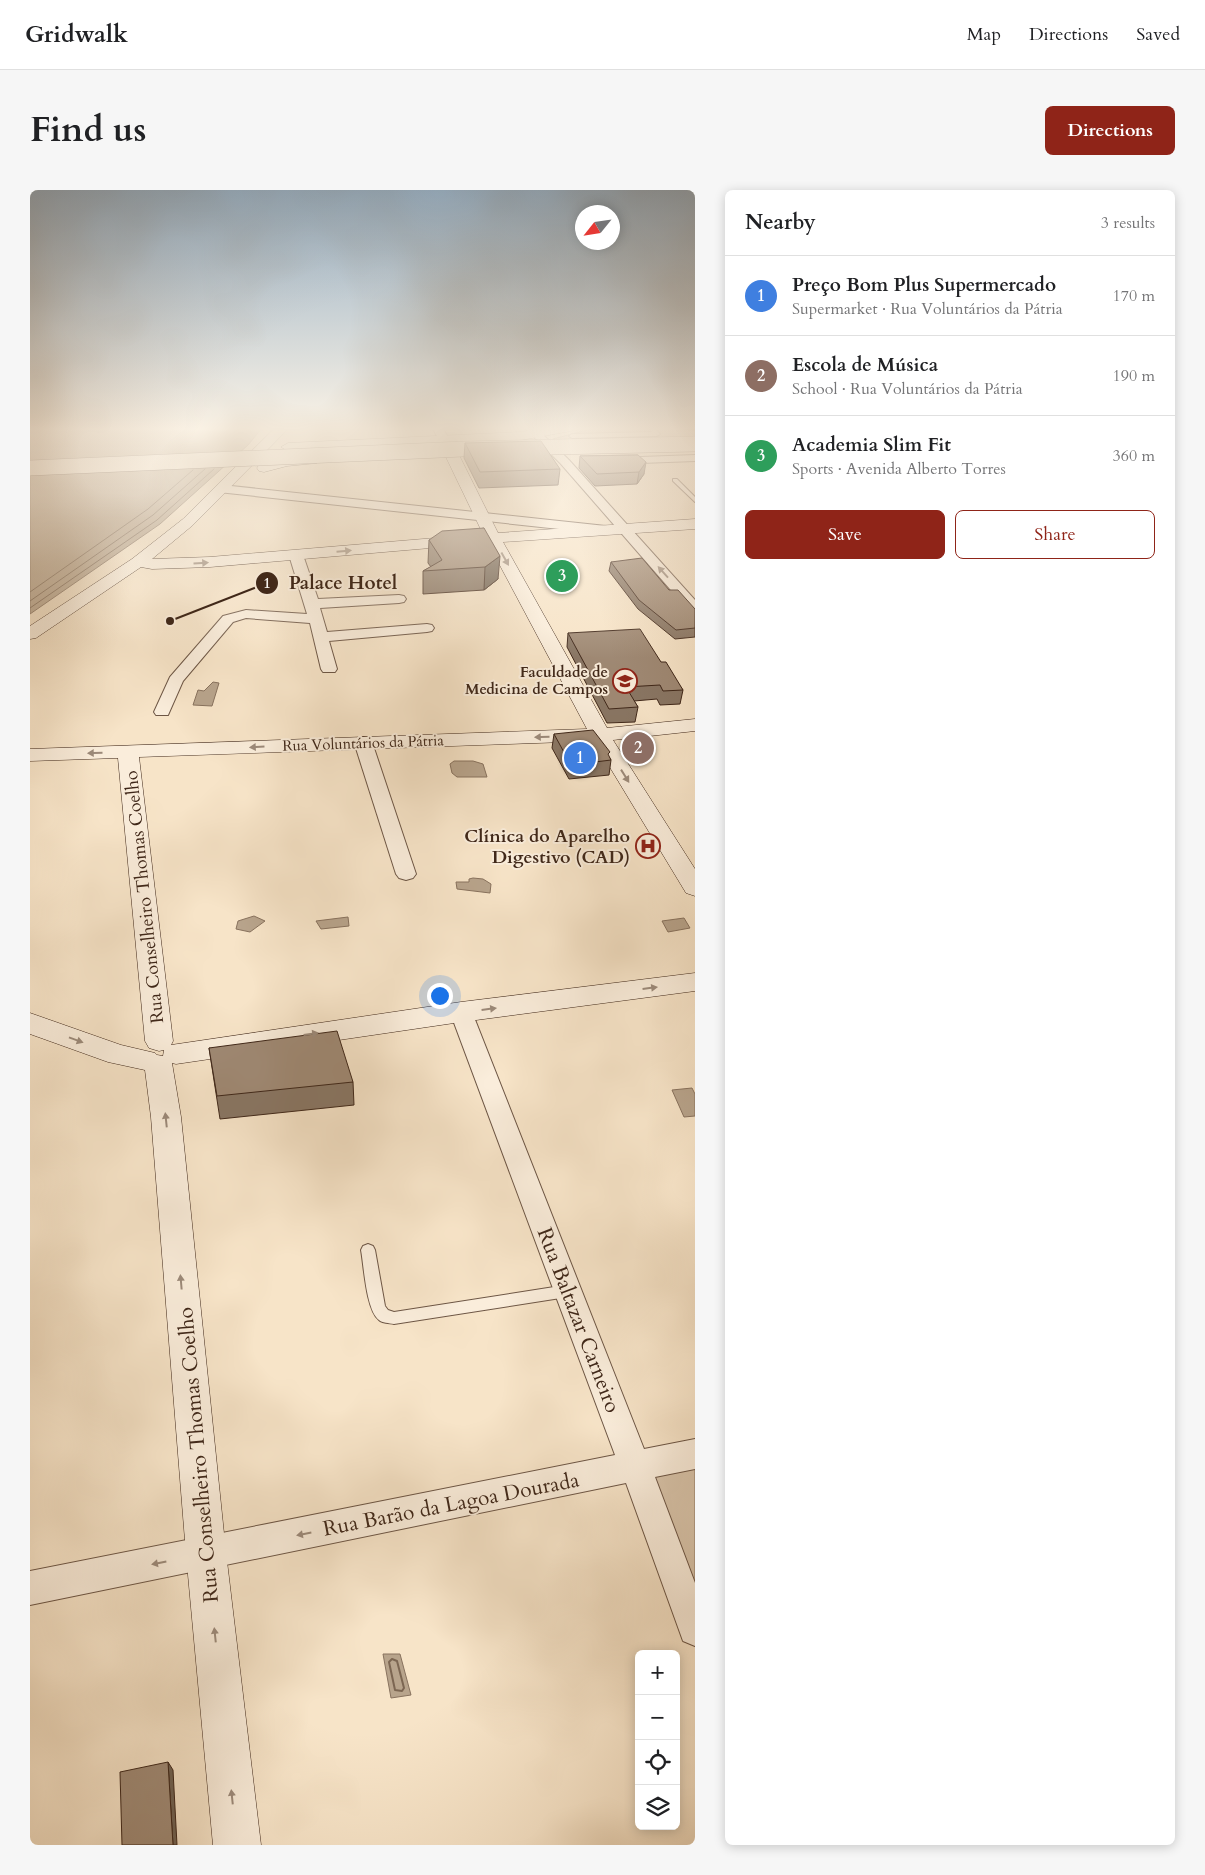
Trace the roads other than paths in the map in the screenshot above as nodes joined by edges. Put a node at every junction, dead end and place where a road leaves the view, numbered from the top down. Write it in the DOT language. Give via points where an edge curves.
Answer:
graph roads {
  1 [pos="206,504"];
  2 [pos="226,504"];
  3 [pos="374,504"];
  4 [pos="478,504"];
  5 [pos="602,504"];
  6 [pos="484,516"];
  7 [pos="695,524"];
  8 [pos="560,528"];
  9 [pos="624,529"];
  10 [pos="493,538"];
  11 [pos="296,555"];
  12 [pos="145,563"];
  13 [pos="399,599"];
  14 [pos="695,609"];
  15 [pos="314,612"];
  16 [pos="427,628"];
  17 [pos="30,634"];
  18 [pos="320,637"];
  19 [pos="329,669"];
  20 [pos="162,712"];
  21 [pos="695,725"];
  22 [pos="600,735"];
  23 [pos="363,742"];
  24 [pos="128,752"];
  25 [pos="30,755"];
  26 [pos="406,874"];
  27 [pos="695,888"];
  28 [pos="695,982"];
  29 [pos="461,1012"];
  30 [pos="30,1023"];
  31 [pos="160,1055"];
  32 [pos="368,1250"];
  33 [pos="567,1292"];
  34 [pos="695,1454"];
  35 [pos="635,1466"];
  36 [pos="206,1553"];
  37 [pos="30,1588"];
  38 [pos="695,1629"];
  39 [pos="237,1845"];
  1 -- 12 [label="main road"];
  2 -- 12 [label="main road"];
  3 -- 6 [label="street"];
  4 -- 6 [label="main road"];
  5 -- 9 [label="street"];
  6 -- 8 [label="street"];
  6 -- 10 [label="main road"];
  7 -- 9 [label="main road"];
  8 -- 9 [label="main road"];
  8 -- 10 [label="main road"];
  14 -- 9 [label="street, one-way"];
  11 -- 10 [label="main road, one-way"];
  10 -- 22 [label="main road, one-way"];
  12 -- 11 [label="main road, one-way"];
  11 -- 15 [label="street"];
  12 -- 17 [label="main road" via="92,592"];
  13 -- 15 [label="street"];
  15 -- 18 [label="street"];
  15 -- 20 [label="street" via="246,614 228,619 176,680"];
  16 -- 18 [label="street"];
  18 -- 19 [label="street"];
  21 -- 22 [label="main road, Rua Voluntários da Pátria"];
  22 -- 23 [label="main road, Rua Voluntários da Pátria, one-way"];
  22 -- 27 [label="main road, one-way"];
  23 -- 24 [label="main road, Rua Voluntários da Pátria, one-way"];
  23 -- 26 [label="street"];
  24 -- 25 [label="main road, Rua Voluntários da Pátria, one-way"];
  24 -- 31 [label="main road, Rua Conselheiro Thomas Coelho"];
  29 -- 28 [label="main road, one-way"];
  31 -- 29 [label="main road, one-way"];
  29 -- 33 [label="street, Rua Baltazar Carneiro"];
  30 -- 31 [label="main road, one-way" via="118,1056"];
  36 -- 31 [label="main road, Rua Conselheiro Thomas Coelho, one-way"];
  32 -- 33 [label="lane" via="378,1308 384,1316 394,1318"];
  33 -- 35 [label="street, Rua Baltazar Carneiro"];
  34 -- 35 [label="street, Rua Barão da Lagoa Dourada"];
  35 -- 36 [label="street, Rua Barão da Lagoa Dourada, one-way"];
  35 -- 38 [label="street, Rua Baltazar Carneiro"];
  36 -- 37 [label="street, Rua Barão da Lagoa Dourada, one-way"];
  39 -- 36 [label="main road, Rua Conselheiro Thomas Coelho, one-way"];
}
